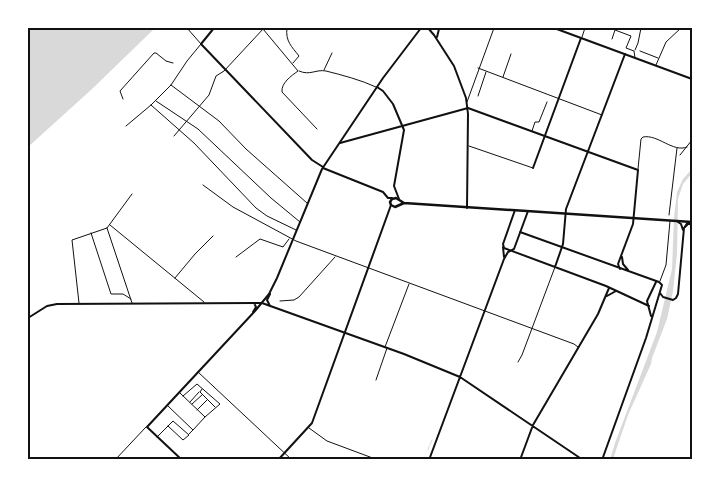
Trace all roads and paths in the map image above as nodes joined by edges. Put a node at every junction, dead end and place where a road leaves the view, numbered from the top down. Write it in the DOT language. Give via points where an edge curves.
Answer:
graph roads {
  1 [pos="187,28"];
  2 [pos="214,28"];
  3 [pos="264,28"];
  4 [pos="287,28"];
  5 [pos="420,28"];
  6 [pos="428,28"];
  7 [pos="433,28"];
  8 [pos="439,28"];
  9 [pos="494,28"];
  10 [pos="554,28"];
  11 [pos="585,28"];
  12 [pos="641,28"];
  13 [pos="681,28"];
  14 [pos="431,31"];
  15 [pos="433,34"];
  16 [pos="581,38"];
  17 [pos="612,39"];
  18 [pos="438,41"];
  19 [pos="201,44"];
  20 [pos="640,51"];
  21 [pos="332,53"];
  22 [pos="511,54"];
  23 [pos="624,54"];
  24 [pos="635,54"];
  25 [pos="659,58"];
  26 [pos="173,63"];
  27 [pos="293,63"];
  28 [pos="656,65"];
  29 [pos="478,68"];
  30 [pos="225,69"];
  31 [pos="298,70"];
  32 [pos="324,70"];
  33 [pos="487,71"];
  34 [pos="503,77"];
  35 [pos="692,79"];
  36 [pos="171,85"];
  37 [pos="377,88"];
  38 [pos="470,92"];
  39 [pos="465,94"];
  40 [pos="478,96"];
  41 [pos="559,98"];
  42 [pos="123,99"];
  43 [pos="156,101"];
  44 [pos="547,102"];
  45 [pos="467,103"];
  46 [pos="151,105"];
  47 [pos="200,107"];
  48 [pos="468,108"];
  49 [pos="602,115"];
  50 [pos="187,121"];
  51 [pos="126,126"];
  52 [pos="402,126"];
  53 [pos="317,128"];
  54 [pos="181,130"];
  55 [pos="532,131"];
  56 [pos="174,136"];
  57 [pos="544,136"];
  58 [pos="692,140"];
  59 [pos="340,143"];
  60 [pos="468,145"];
  61 [pos="687,147"];
  62 [pos="677,148"];
  63 [pos="587,152"];
  64 [pos="680,155"];
  65 [pos="324,168"];
  66 [pos="533,168"];
  67 [pos="638,170"];
  68 [pos="203,185"];
  69 [pos="396,192"];
  70 [pos="132,194"];
  71 [pos="387,196"];
  72 [pos="393,198"];
  73 [pos="399,200"];
  74 [pos="308,203"];
  75 [pos="391,204"];
  76 [pos="404,204"];
  77 [pos="397,206"];
  78 [pos="467,208"];
  79 [pos="517,209"];
  80 [pos="390,210"];
  81 [pos="528,212"];
  82 [pos="565,214"];
  83 [pos="669,215"];
  84 [pos="633,219"];
  85 [pos="672,221"];
  86 [pos="300,222"];
  87 [pos="680,222"];
  88 [pos="691,223"];
  89 [pos="110,226"];
  90 [pos="108,228"];
  91 [pos="297,230"];
  92 [pos="520,232"];
  93 [pos="684,232"];
  94 [pos="91,233"];
  95 [pos="213,236"];
  96 [pos="290,238"];
  97 [pos="293,240"];
  98 [pos="503,247"];
  99 [pos="562,248"];
  100 [pos="512,251"];
  101 [pos="336,256"];
  102 [pos="236,257"];
  103 [pos="622,257"];
  104 [pos="504,259"];
  105 [pos="618,264"];
  106 [pos="615,266"];
  107 [pos="555,267"];
  108 [pos="369,269"];
  109 [pos="620,269"];
  110 [pos="630,272"];
  111 [pos="175,278"];
  112 [pos="651,279"];
  113 [pos="659,282"];
  114 [pos="410,284"];
  115 [pos="653,285"];
  116 [pos="609,288"];
  117 [pos="661,289"];
  118 [pos="271,291"];
  119 [pos="616,291"];
  120 [pos="663,297"];
  121 [pos="606,298"];
  122 [pos="132,299"];
  123 [pos="647,299"];
  124 [pos="280,301"];
  125 [pos="204,302"];
  126 [pos="252,302"];
  127 [pos="641,302"];
  128 [pos="656,302"];
  129 [pos="79,303"];
  130 [pos="132,303"];
  131 [pos="262,303"];
  132 [pos="270,306"];
  133 [pos="649,306"];
  134 [pos="485,311"];
  135 [pos="253,313"];
  136 [pos="28,318"];
  137 [pos="651,319"];
  138 [pos="531,328"];
  139 [pos="345,333"];
  140 [pos="386,348"];
  141 [pos="578,348"];
  142 [pos="518,362"];
  143 [pos="198,372"];
  144 [pos="460,377"];
  145 [pos="376,380"];
  146 [pos="202,388"];
  147 [pos="179,392"];
  148 [pos="200,392"];
  149 [pos="202,394"];
  150 [pos="183,396"];
  151 [pos="207,399"];
  152 [pos="190,402"];
  153 [pos="192,404"];
  154 [pos="167,405"];
  155 [pos="215,407"];
  156 [pos="197,410"];
  157 [pos="205,417"];
  158 [pos="533,425"];
  159 [pos="168,426"];
  160 [pos="146,427"];
  161 [pos="309,428"];
  162 [pos="193,430"];
  163 [pos="189,435"];
  164 [pos="157,437"];
  165 [pos="284,453"];
  166 [pos="115,460"];
  167 [pos="182,460"];
  168 [pos="278,460"];
  169 [pos="292,460"];
  170 [pos="378,460"];
  171 [pos="429,460"];
  172 [pos="520,460"];
  173 [pos="583,460"];
  174 [pos="602,460"];
  1 -- 19 [label="street"];
  2 -- 19 [label="street"];
  3 -- 27 [label="street"];
  3 -- 30 [label="street"];
  4 -- 27 [label="street" via="287,40 299,56"];
  5 -- 14 [label="street"];
  5 -- 37 [label="street"];
  6 -- 14 [label="street"];
  7 -- 8 [label="street"];
  8 -- 15 [label="street"];
  8 -- 18 [label="street" via="436,33"];
  9 -- 29 [label="street"];
  10 -- 16 [label="street"];
  11 -- 16 [label="street"];
  12 -- 24 [label="street"];
  13 -- 25 [label="street" via="666,42"];
  14 -- 15 [label="street"];
  15 -- 18 [label="street"];
  16 -- 23 [label="street"];
  16 -- 41 [label="street"];
  17 -- 24 [label="street" via="615,30 630,36 626,48"];
  18 -- 39 [label="street" via="454,66"];
  19 -- 30 [label="street"];
  19 -- 36 [label="street"];
  20 -- 25 [label="street"];
  21 -- 32 [label="street"];
  22 -- 34 [label="street"];
  23 -- 24 [label="street"];
  23 -- 49 [label="street"];
  24 -- 28 [label="street"];
  25 -- 28 [label="street"];
  26 -- 42 [label="street" via="154,53 120,91"];
  27 -- 31 [label="street"];
  28 -- 35 [label="street"];
  29 -- 33 [label="street"];
  29 -- 38 [label="street"];
  30 -- 47 [label="street" via="216,76"];
  30 -- 65 [label="street" via="306,154"];
  31 -- 32 [label="street" via="310,74"];
  31 -- 53 [label="street" via="284,82 281,90"];
  32 -- 37 [label="street"];
  33 -- 34 [label="street"];
  33 -- 40 [label="street"];
  34 -- 41 [label="street"];
  36 -- 43 [label="street"];
  36 -- 47 [label="street"];
  37 -- 52 [label="street" via="393,104"];
  37 -- 59 [label="street"];
  38 -- 39 [label="street"];
  38 -- 45 [label="street"];
  39 -- 45 [label="street"];
  41 -- 49 [label="street"];
  41 -- 57 [label="street"];
  43 -- 46 [label="street"];
  43 -- 50 [label="street"];
  44 -- 55 [label="street"];
  45 -- 48 [label="street"];
  46 -- 51 [label="street"];
  46 -- 54 [label="street"];
  47 -- 50 [label="street"];
  47 -- 74 [label="street"];
  48 -- 52 [label="street"];
  48 -- 55 [label="street"];
  48 -- 60 [label="street"];
  49 -- 63 [label="street"];
  50 -- 54 [label="street"];
  50 -- 86 [label="street"];
  52 -- 59 [label="street"];
  52 -- 69 [label="street" via="404,130 394,186"];
  54 -- 56 [label="street"];
  54 -- 91 [label="street" via="256,208"];
  55 -- 57 [label="street"];
  57 -- 63 [label="street"];
  57 -- 66 [label="street"];
  58 -- 61 [label="street"];
  59 -- 65 [label="street"];
  60 -- 66 [label="street"];
  60 -- 78 [label="street"];
  61 -- 62 [label="street"];
  61 -- 64 [label="street"];
  62 -- 67 [label="street" via="650,136 643,137"];
  62 -- 83 [label="street"];
  63 -- 67 [label="street"];
  63 -- 82 [label="street"];
  65 -- 71 [label="street"];
  65 -- 74 [label="street"];
  67 -- 84 [label="street"];
  68 -- 96 [label="street" via="233,208"];
  69 -- 72 [label="street"];
  69 -- 73 [label="street"];
  70 -- 89 [label="street"];
  71 -- 72 [label="street"];
  71 -- 75 [label="street"];
  72 -- 73 [label="main road"];
  72 -- 75 [label="main road"];
  73 -- 76 [label="main road"];
  73 -- 77 [label="main road"];
  74 -- 86 [label="street"];
  75 -- 77 [label="main road"];
  75 -- 80 [label="street"];
  76 -- 77 [label="main road"];
  76 -- 78 [label="main road"];
  77 -- 80 [label="street"];
  78 -- 79 [label="main road"];
  79 -- 81 [label="main road"];
  79 -- 98 [label="street"];
  80 -- 108 [label="street"];
  81 -- 82 [label="main road"];
  81 -- 92 [label="street"];
  82 -- 84 [label="main road"];
  82 -- 99 [label="street"];
  84 -- 85 [label="main road"];
  84 -- 103 [label="street"];
  85 -- 87 [label="main road"];
  85 -- 113 [label="street" via="667,262"];
  86 -- 91 [label="street"];
  87 -- 88 [label="main road"];
  87 -- 93 [label="street"];
  88 -- 93 [label="street" via="685,225"];
  89 -- 90 [label="street"];
  89 -- 111 [label="street"];
  90 -- 94 [label="street"];
  90 -- 122 [label="street"];
  91 -- 97 [label="street"];
  92 -- 99 [label="street"];
  92 -- 100 [label="street"];
  93 -- 120 [label="street" via="679,292 672,300"];
  94 -- 122 [label="street" via="111,294 123,294"];
  94 -- 129 [label="street" via="72,240"];
  95 -- 111 [label="street"];
  96 -- 97 [label="street"];
  96 -- 102 [label="street" via="283,247 260,240"];
  97 -- 101 [label="street"];
  97 -- 118 [label="street"];
  98 -- 100 [label="street"];
  98 -- 104 [label="street"];
  99 -- 106 [label="street"];
  99 -- 107 [label="street"];
  100 -- 104 [label="street"];
  100 -- 107 [label="street"];
  101 -- 108 [label="street"];
  101 -- 124 [label="street" via="299,297"];
  103 -- 105 [label="street"];
  103 -- 110 [label="street" via="623,265"];
  104 -- 134 [label="street"];
  105 -- 106 [label="street"];
  105 -- 109 [label="street"];
  106 -- 109 [label="street"];
  107 -- 116 [label="street"];
  107 -- 138 [label="street"];
  108 -- 114 [label="street"];
  108 -- 139 [label="street"];
  109 -- 110 [label="street"];
  110 -- 112 [label="street"];
  111 -- 125 [label="street"];
  112 -- 113 [label="street"];
  112 -- 115 [label="street"];
  113 -- 115 [label="street"];
  113 -- 117 [label="street"];
  114 -- 134 [label="street"];
  114 -- 140 [label="street"];
  115 -- 123 [label="street"];
  116 -- 119 [label="street"];
  116 -- 121 [label="street"];
  117 -- 120 [label="street"];
  117 -- 128 [label="street"];
  118 -- 131 [label="street"];
  118 -- 132 [label="street"];
  119 -- 121 [label="street"];
  119 -- 127 [label="street"];
  120 -- 128 [label="street"];
  121 -- 141 [label="street"];
  122 -- 130 [label="street"];
  123 -- 127 [label="street"];
  123 -- 133 [label="street"];
  125 -- 126 [label="street"];
  125 -- 130 [label="street"];
  126 -- 131 [label="street"];
  126 -- 135 [label="street" via="256,307"];
  127 -- 133 [label="street"];
  128 -- 133 [label="street"];
  128 -- 137 [label="street"];
  129 -- 130 [label="street"];
  129 -- 136 [label="street" via="51,305"];
  131 -- 132 [label="street"];
  131 -- 135 [label="street"];
  132 -- 139 [label="street"];
  133 -- 137 [label="street"];
  134 -- 138 [label="street"];
  134 -- 144 [label="street"];
  135 -- 143 [label="street"];
  137 -- 174 [label="street"];
  138 -- 141 [label="street"];
  138 -- 142 [label="street"];
  139 -- 140 [label="street"];
  139 -- 161 [label="street"];
  140 -- 144 [label="street"];
  140 -- 145 [label="street"];
  141 -- 158 [label="street"];
  143 -- 147 [label="street"];
  143 -- 165 [label="street"];
  144 -- 158 [label="street"];
  144 -- 171 [label="street"];
  146 -- 148 [label="street"];
  146 -- 150 [label="street" via="197,384"];
  146 -- 155 [label="street" via="220,404"];
  147 -- 150 [label="street"];
  147 -- 154 [label="street"];
  148 -- 149 [label="street"];
  148 -- 152 [label="street"];
  149 -- 151 [label="street"];
  149 -- 153 [label="street"];
  150 -- 152 [label="street"];
  151 -- 155 [label="street"];
  151 -- 156 [label="street"];
  152 -- 153 [label="street"];
  153 -- 156 [label="street"];
  154 -- 160 [label="street"];
  154 -- 162 [label="street"];
  155 -- 157 [label="street"];
  156 -- 157 [label="street"];
  157 -- 162 [label="street"];
  158 -- 172 [label="street"];
  158 -- 173 [label="street"];
  159 -- 163 [label="street" via="184,440"];
  159 -- 163 [label="street" via="173,420"];
  159 -- 164 [label="street"];
  160 -- 164 [label="street"];
  160 -- 166 [label="street"];
  161 -- 165 [label="street"];
  161 -- 170 [label="street" via="325,440"];
  162 -- 163 [label="street"];
  164 -- 167 [label="street"];
  165 -- 168 [label="street"];
  165 -- 169 [label="street"];
}
